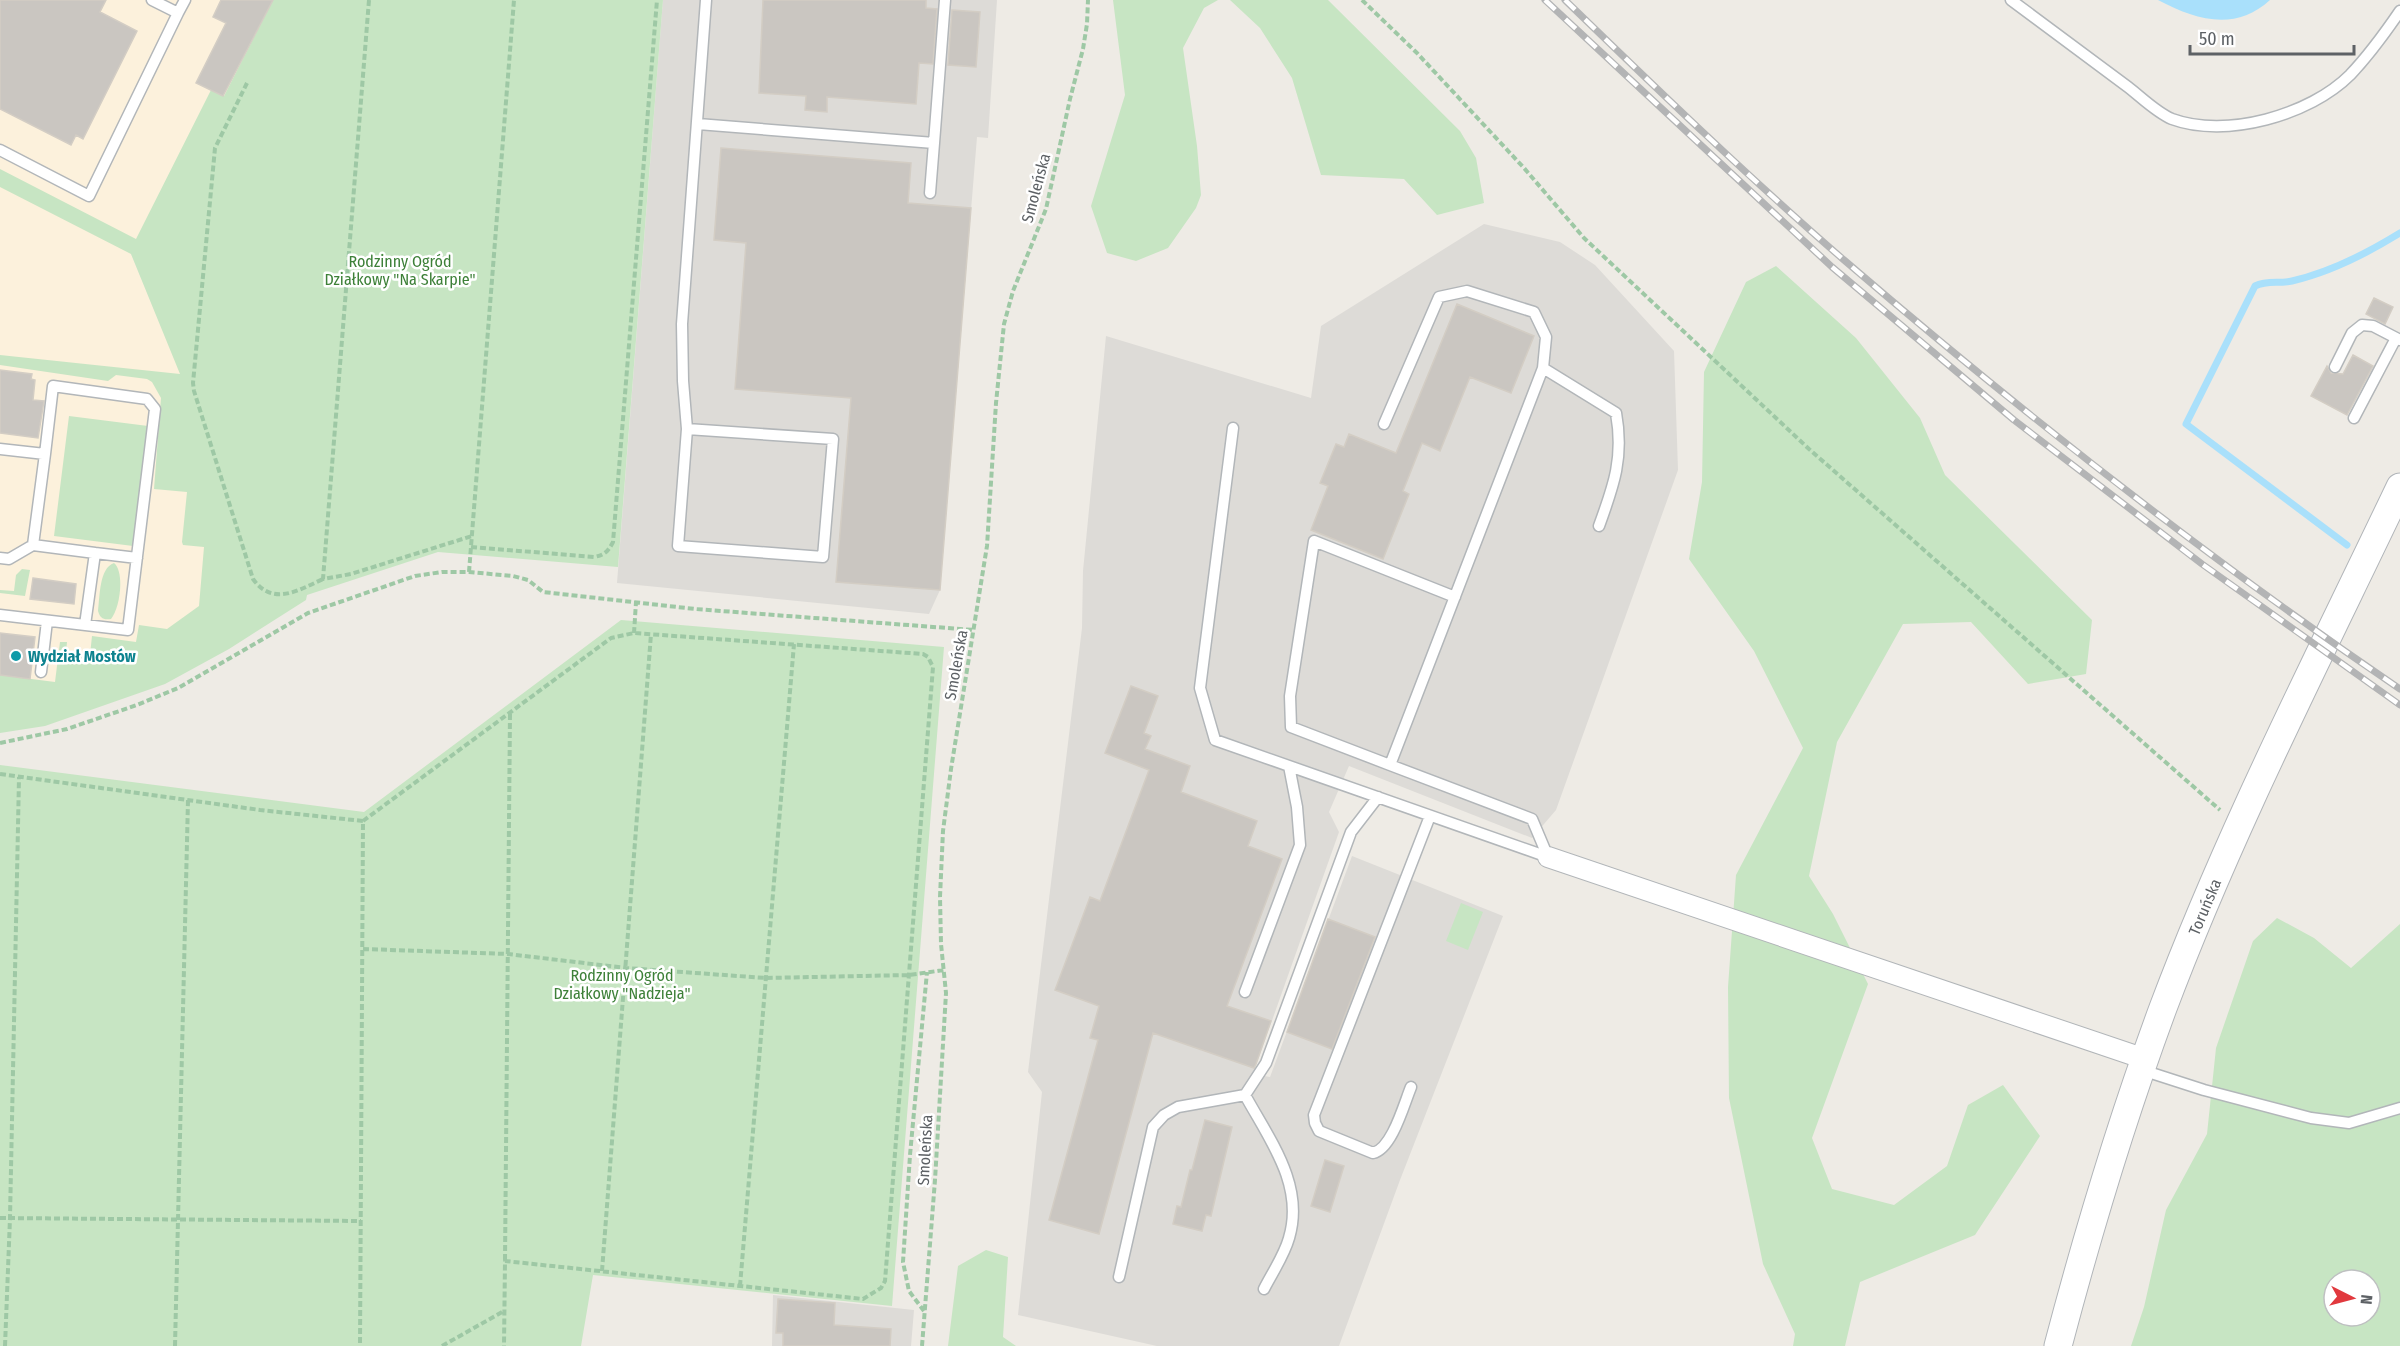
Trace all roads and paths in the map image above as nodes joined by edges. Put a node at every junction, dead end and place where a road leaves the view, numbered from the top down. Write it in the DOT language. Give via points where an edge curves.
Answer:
graph roads {
  1 [pos="152,0"];
  2 [pos="185,0"];
  3 [pos="369,0"];
  4 [pos="514,0"];
  5 [pos="657,0"];
  6 [pos="706,0"];
  7 [pos="945,0"];
  8 [pos="1088,0"];
  9 [pos="1362,0"];
  10 [pos="2012,0"];
  11 [pos="2400,11"];
  12 [pos="178,13"];
  13 [pos="247,83"];
  14 [pos="698,124"];
  15 [pos="934,143"];
  16 [pos="0,150"];
  17 [pos="930,193"];
  18 [pos="2398,339"];
  19 [pos="2335,367"];
  20 [pos="1543,368"];
  21 [pos="2354,418"];
  22 [pos="1384,424"];
  23 [pos="1233,428"];
  24 [pos="687,429"];
  25 [pos="0,449"];
  26 [pos="45,454"];
  27 [pos="2400,487"];
  28 [pos="1599,526"];
  29 [pos="472,536"];
  30 [pos="33,545"];
  31 [pos="471,547"];
  32 [pos="95,553"];
  33 [pos="0,558"];
  34 [pos="137,558"];
  35 [pos="469,572"];
  36 [pos="323,579"];
  37 [pos="1455,597"];
  38 [pos="636,602"];
  39 [pos="0,615"];
  40 [pos="47,621"];
  41 [pos="85,625"];
  42 [pos="975,630"];
  43 [pos="634,633"];
  44 [pos="651,634"];
  45 [pos="794,644"];
  46 [pos="41,672"];
  47 [pos="510,712"];
  48 [pos="0,743"];
  49 [pos="1390,765"];
  50 [pos="1289,766"];
  51 [pos="0,774"];
  52 [pos="19,777"];
  53 [pos="1378,797"];
  54 [pos="188,800"];
  55 [pos="1430,816"];
  56 [pos="363,821"];
  57 [pos="2240,824"];
  58 [pos="1548,857"];
  59 [pos="363,949"];
  60 [pos="508,954"];
  61 [pos="626,968"];
  62 [pos="944,970"];
  63 [pos="927,972"];
  64 [pos="909,975"];
  65 [pos="766,978"];
  66 [pos="1245,992"];
  67 [pos="2143,1065"];
  68 [pos="1410,1087"];
  69 [pos="1245,1095"];
  70 [pos="2400,1108"];
  71 [pos="0,1218"];
  72 [pos="10,1218"];
  73 [pos="179,1219"];
  74 [pos="361,1221"];
  75 [pos="505,1261"];
  76 [pos="602,1271"];
  77 [pos="1119,1277"];
  78 [pos="740,1286"];
  79 [pos="1264,1289"];
  80 [pos="504,1311"];
  81 [pos="925,1312"];
  82 [pos="5,1346"];
  83 [pos="175,1346"];
  84 [pos="360,1346"];
  85 [pos="442,1346"];
  86 [pos="504,1346"];
  87 [pos="922,1346"];
  88 [pos="2058,1346"];
  1 -- 12 [label="lane"];
  2 -- 12 [label="lane"];
  3 -- 36 [label="path"];
  4 -- 29 [label="path"];
  5 -- 31 [label="path" via="613,542 603,555 594,557"];
  6 -- 14 [label="lane"];
  7 -- 15 [label="lane"];
  8 -- 42 [label="path, Smoleńska" via="1083,49 1046,209 1004,324 987,546"];
  9 -- 57 [label="path" via="1509,151 1584,238 1698,346 1809,449 2205,798"];
  10 -- 11 [label="lane" via="2170,118 2218,126 2271,119 2324,95 2376,46"];
  12 -- 16 [label="lane" via="89,196"];
  13 -- 36 [label="path" via="215,148 194,391 253,579 263,591 276,595"];
  14 -- 15 [label="lane"];
  14 -- 24 [label="lane" via="682,324"];
  15 -- 17 [label="lane"];
  18 -- 19 [label="lane" via="2362,325 2352,333"];
  18 -- 21 [label="lane"];
  20 -- 22 [label="lane" via="1546,337 1534,312 1467,291 1440,297"];
  20 -- 28 [label="lane" via="1616,413 1620,437 1615,483"];
  20 -- 37 [label="lane"];
  23 -- 50 [label="lane" via="1200,688 1215,740"];
  24 -- 24 [label="lane" via="678,546 823,557 833,439"];
  25 -- 26 [label="lane"];
  26 -- 30 [label="lane"];
  26 -- 34 [label="lane" via="53,386 147,399 155,409"];
  27 -- 57 [label="street, Toruńska"];
  29 -- 31 [label="path"];
  29 -- 36 [label="path"];
  30 -- 32 [label="lane"];
  30 -- 33 [label="lane" via="9,559"];
  31 -- 35 [label="path"];
  32 -- 34 [label="lane"];
  32 -- 41 [label="lane"];
  34 -- 41 [label="lane" via="128,630"];
  35 -- 38 [label="path" via="528,580 543,592"];
  35 -- 48 [label="path" via="416,576 355,595 308,613 178,688 67,729"];
  37 -- 49 [label="lane"];
  37 -- 49 [label="lane" via="1314,541 1290,696 1291,727"];
  38 -- 42 [label="path"];
  38 -- 43 [label="path"];
  39 -- 40 [label="lane"];
  40 -- 41 [label="lane"];
  40 -- 46 [label="lane"];
  42 -- 62 [label="path, Smoleńska" via="943,831 940,897"];
  43 -- 44 [label="path"];
  43 -- 47 [label="path" via="611,638"];
  44 -- 45 [label="path"];
  44 -- 61 [label="path"];
  45 -- 64 [label="path" via="923,654 933,667"];
  45 -- 65 [label="path"];
  47 -- 56 [label="path"];
  47 -- 60 [label="path"];
  49 -- 58 [label="lane" via="1532,819"];
  50 -- 53 [label="lane"];
  50 -- 66 [label="lane" via="1300,845"];
  51 -- 52 [label="path"];
  52 -- 54 [label="path"];
  52 -- 72 [label="path"];
  53 -- 55 [label="lane"];
  53 -- 69 [label="lane" via="1351,832 1266,1063"];
  54 -- 56 [label="path"];
  54 -- 73 [label="path"];
  55 -- 58 [label="lane"];
  55 -- 68 [label="lane" via="1314,1115 1315,1124 1319,1131 1379,1152 1390,1138"];
  56 -- 59 [label="path"];
  57 -- 67 [label="street, Toruńska"];
  58 -- 67 [label="street"];
  59 -- 60 [label="path"];
  59 -- 74 [label="path"];
  60 -- 61 [label="path"];
  60 -- 75 [label="path"];
  61 -- 65 [label="path"];
  61 -- 76 [label="path"];
  62 -- 63 [label="path"];
  62 -- 81 [label="path, Smoleńska" via="945,1017"];
  63 -- 64 [label="path"];
  63 -- 81 [label="path" via="903,1262 909,1290"];
  64 -- 65 [label="path"];
  64 -- 78 [label="path" via="885,1281 863,1299"];
  65 -- 78 [label="path"];
  67 -- 70 [label="lane" via="2226,1096 2311,1118 2349,1124"];
  67 -- 88 [label="street, Toruńska" via="2086,1240"];
  69 -- 77 [label="lane" via="1178,1107 1153,1127"];
  69 -- 79 [label="lane" via="1287,1172 1293,1201 1289,1238"];
  71 -- 72 [label="path"];
  72 -- 73 [label="path"];
  72 -- 82 [label="path"];
  73 -- 74 [label="path"];
  73 -- 83 [label="path"];
  74 -- 84 [label="path"];
  75 -- 76 [label="path"];
  75 -- 80 [label="path"];
  76 -- 78 [label="path"];
  80 -- 85 [label="path"];
  80 -- 86 [label="path"];
  81 -- 87 [label="path, Smoleńska"];
}
